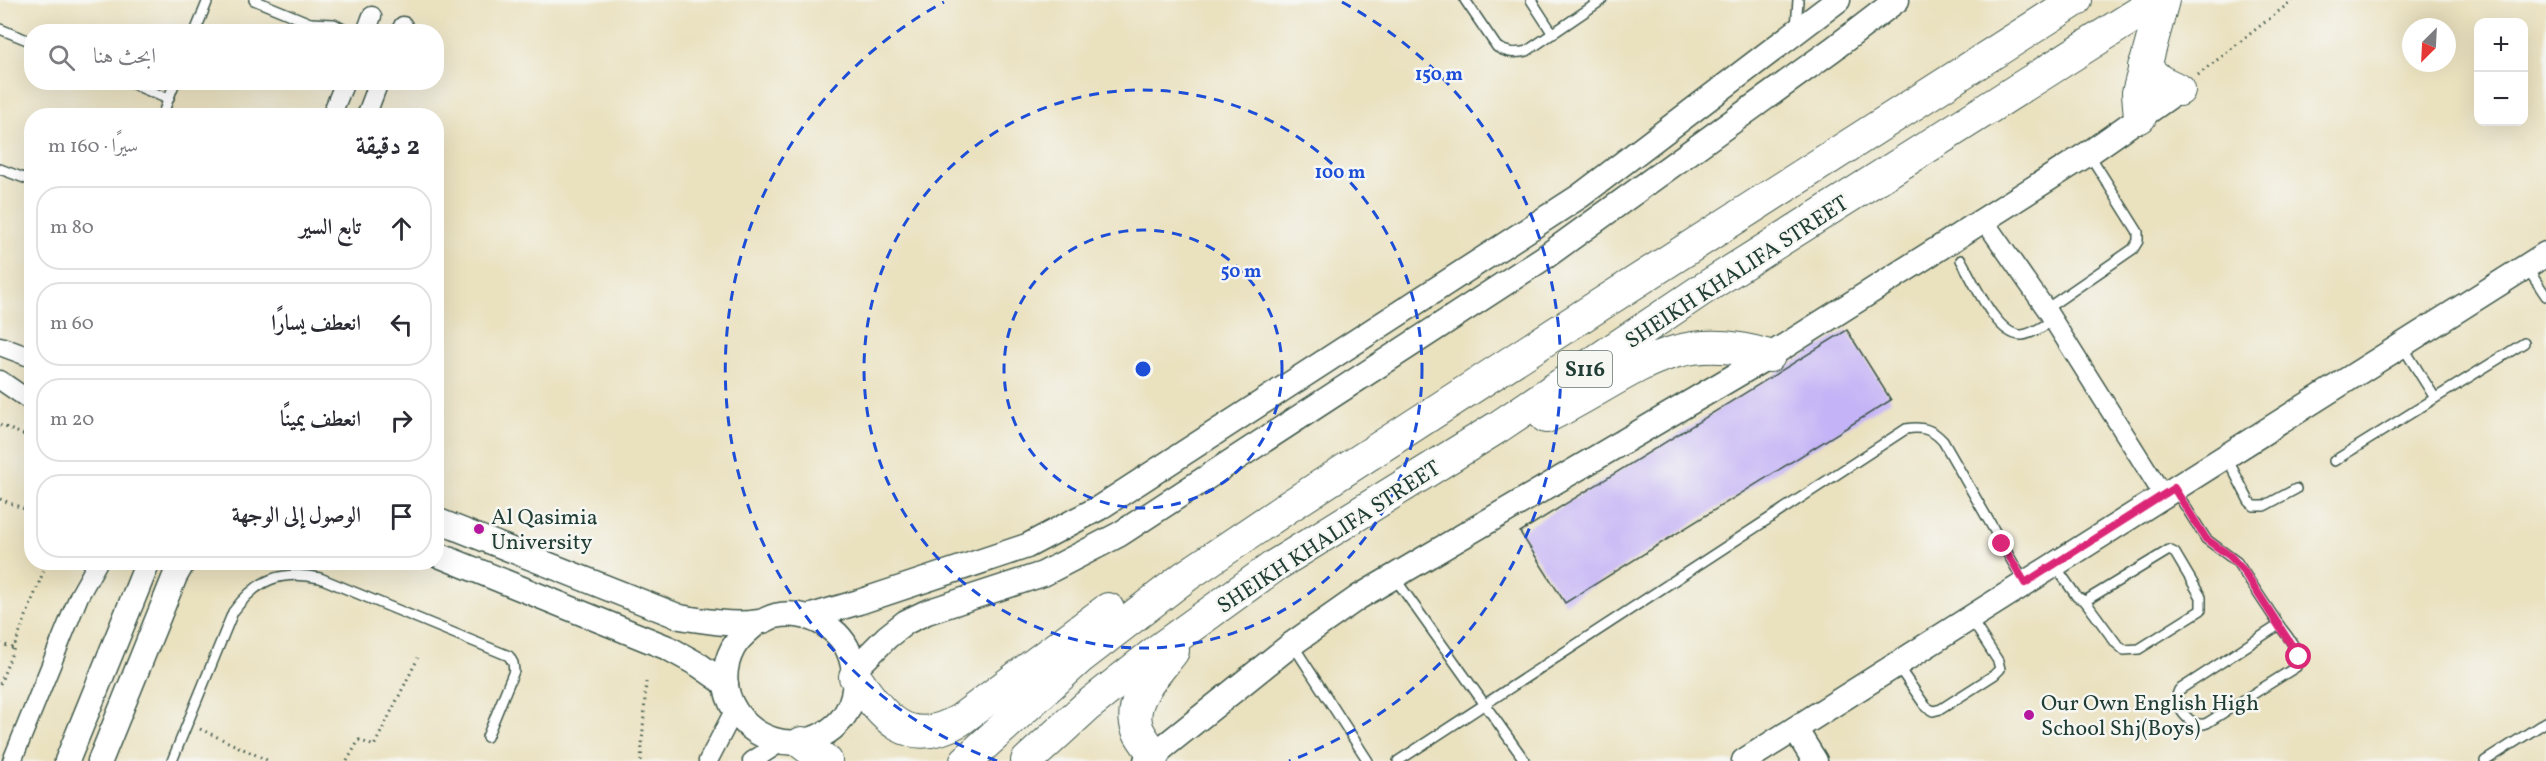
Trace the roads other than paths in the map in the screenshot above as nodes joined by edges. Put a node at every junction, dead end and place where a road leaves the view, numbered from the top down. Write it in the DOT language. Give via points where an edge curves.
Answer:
graph roads {
  1 [pos="208,0"];
  2 [pos="254,0"];
  3 [pos="1465,0"];
  4 [pos="1532,0"];
  5 [pos="1602,0"];
  6 [pos="1798,0"];
  7 [pos="1838,0"];
  8 [pos="1897,0"];
  9 [pos="2076,0"];
  10 [pos="2161,0"];
  11 [pos="309,23"];
  12 [pos="198,24"];
  13 [pos="334,24"];
  14 [pos="0,28"];
  15 [pos="1796,33"];
  16 [pos="1553,34"];
  17 [pos="24,38"];
  18 [pos="2144,67"];
  19 [pos="147,90"];
  20 [pos="172,90"];
  21 [pos="342,90"];
  22 [pos="375,90"];
  23 [pos="2179,90"];
  24 [pos="168,99"];
  25 [pos="165,108"];
  26 [pos="334,108"];
  27 [pos="369,108"];
  28 [pos="2140,117"];
  29 [pos="2089,153"];
  30 [pos="0,169"];
  31 [pos="24,178"];
  32 [pos="1580,196"];
  33 [pos="1983,219"];
  34 [pos="1545,257"];
  35 [pos="1961,260"];
  36 [pos="2536,260"];
  37 [pos="2546,296"];
  38 [pos="2049,315"];
  39 [pos="2524,343"];
  40 [pos="2402,344"];
  41 [pos="0,346"];
  42 [pos="24,355"];
  43 [pos="1769,356"];
  44 [pos="0,379"];
  45 [pos="24,382"];
  46 [pos="24,396"];
  47 [pos="2435,398"];
  48 [pos="1498,427"];
  49 [pos="2225,456"];
  50 [pos="2334,461"];
  51 [pos="2296,489"];
  52 [pos="2168,491"];
  53 [pos="444,523"];
  54 [pos="444,557"];
  55 [pos="2054,565"];
  56 [pos="84,570"];
  57 [pos="94,570"];
  58 [pos="145,570"];
  59 [pos="178,570"];
  60 [pos="1186,576"];
  61 [pos="1394,576"];
  62 [pos="2025,583"];
  63 [pos="79,596"];
  64 [pos="2085,601"];
  65 [pos="808,617"];
  66 [pos="1970,618"];
  67 [pos="758,622"];
  68 [pos="1193,624"];
  69 [pos="2279,625"];
  70 [pos="1292,644"];
  71 [pos="1897,664"];
  72 [pos="855,673"];
  73 [pos="726,684"];
  74 [pos="1485,705"];
  75 [pos="734,711"];
  76 [pos="2546,722"];
  77 [pos="1795,729"];
  78 [pos="487,737"];
  79 [pos="803,749"];
  80 [pos="1153,759"];
  81 [pos="12,761"];
  82 [pos="67,761"];
  83 [pos="100,761"];
  84 [pos="172,761"];
  85 [pos="708,761"];
  86 [pos="752,761"];
  87 [pos="966,761"];
  88 [pos="1027,761"];
  89 [pos="1368,761"];
  90 [pos="1398,761"];
  91 [pos="1525,761"];
  92 [pos="1744,761"];
  93 [pos="1815,761"];
  94 [pos="2485,761"];
  1 -- 12 [label="lane"];
  2 -- 11 [label="lane"];
  3 -- 16 [label="lane" via="1491,41 1505,51 1527,51"];
  4 -- 16 [label="lane"];
  5 -- 16 [label="lane"];
  6 -- 15 [label="lane"];
  7 -- 15 [label="street"];
  8 -- 34 [label="street"];
  9 -- 60 [label="highway, SHEIKH KHALIFA STREET / S116" via="1546,339"];
  10 -- 18 [label="highway"];
  10 -- 48 [label="highway, SHEIKH KHALIFA STREET / S116" via="1700,291"];
  11 -- 13 [label="lane"];
  14 -- 17 [label="lane"];
  15 -- 32 [label="street"];
  18 -- 23 [label="highway"];
  18 -- 28 [label="highway" via="2137,99"];
  19 -- 24 [label="lane"];
  20 -- 24 [label="lane"];
  21 -- 26 [label="street"];
  22 -- 27 [label="street"];
  23 -- 28 [label="street"];
  24 -- 25 [label="lane"];
  28 -- 29 [label="street"];
  29 -- 33 [label="street"];
  29 -- 38 [label="lane" via="2138,232 2138,241"];
  30 -- 31 [label="lane"];
  32 -- 34 [label="street" via="1534,242 1532,250"];
  32 -- 65 [label="street" via="1075,522 1027,546"];
  33 -- 38 [label="street"];
  33 -- 43 [label="street"];
  34 -- 72 [label="street" via="1120,534 1043,574 906,622"];
  35 -- 38 [label="lane" via="1997,321 2008,332 2031,333"];
  36 -- 37 [label="lane"];
  36 -- 40 [label="street"];
  38 -- 52 [label="street"];
  39 -- 47 [label="lane"];
  40 -- 47 [label="lane"];
  40 -- 49 [label="street"];
  41 -- 42 [label="street"];
  43 -- 48 [label="highway" via="1720,346 1677,350 1646,362 1540,420"];
  43 -- 61 [label="street"];
  44 -- 45 [label="street"];
  44 -- 46 [label="street"];
  47 -- 50 [label="lane"];
  48 -- 68 [label="highway, SHEIKH KHALIFA STREET / S116" via="1276,565"];
  49 -- 51 [label="lane" via="2254,506 2264,506"];
  49 -- 52 [label="street"];
  52 -- 55 [label="street"];
  52 -- 69 [label="lane" via="2206,539 2237,562"];
  53 -- 67 [label="street" via="680,618"];
  54 -- 73 [label="street" via="668,648"];
  55 -- 62 [label="street"];
  55 -- 64 [label="lane" via="2077,597"];
  56 -- 63 [label="street"];
  57 -- 63 [label="street"];
  58 -- 82 [label="street"];
  59 -- 83 [label="street"];
  60 -- 72 [label="highway" via="1105,611 960,720 936,730 910,730 887,719"];
  60 -- 87 [label="highway, SHEIKH KHALIFA STREET / S116" via="1081,657"];
  61 -- 70 [label="street"];
  61 -- 74 [label="lane"];
  62 -- 66 [label="street"];
  62 -- 74 [label="lane" via="1943,441 1930,430 1906,429"];
  63 -- 81 [label="street"];
  64 -- 64 [label="lane" via="2116,643 2129,651 2139,649 2198,613 2202,601 2175,553 2169,550"];
  65 -- 67 [label="street" via="791,614"];
  65 -- 72 [label="street" via="839,636 849,651"];
  66 -- 71 [label="street"];
  66 -- 71 [label="lane" via="2000,664 1998,672 1968,692 1933,711 1926,707"];
  67 -- 73 [label="street" via="733,648"];
  68 -- 80 [label="highway" via="1139,699 1138,730"];
  68 -- 88 [label="highway, SHEIKH KHALIFA STREET / S116" via="1095,700"];
  69 -- 69 [label="lane" via="2179,690 2177,702 2192,723 2207,723 2296,667 2298,654"];
  70 -- 80 [label="street"];
  70 -- 89 [label="lane"];
  71 -- 77 [label="street"];
  72 -- 79 [label="street" via="853,695 841,720"];
  73 -- 75 [label="street"];
  74 -- 90 [label="lane"];
  74 -- 91 [label="lane"];
  75 -- 79 [label="street" via="762,737"];
  75 -- 85 [label="street"];
  76 -- 94 [label="lane"];
  77 -- 92 [label="street"];
  77 -- 93 [label="street"];
  78 -- 84 [label="lane" via="514,671 509,656 320,578 300,574 261,583 234,612"];
  79 -- 86 [label="street"];
}
